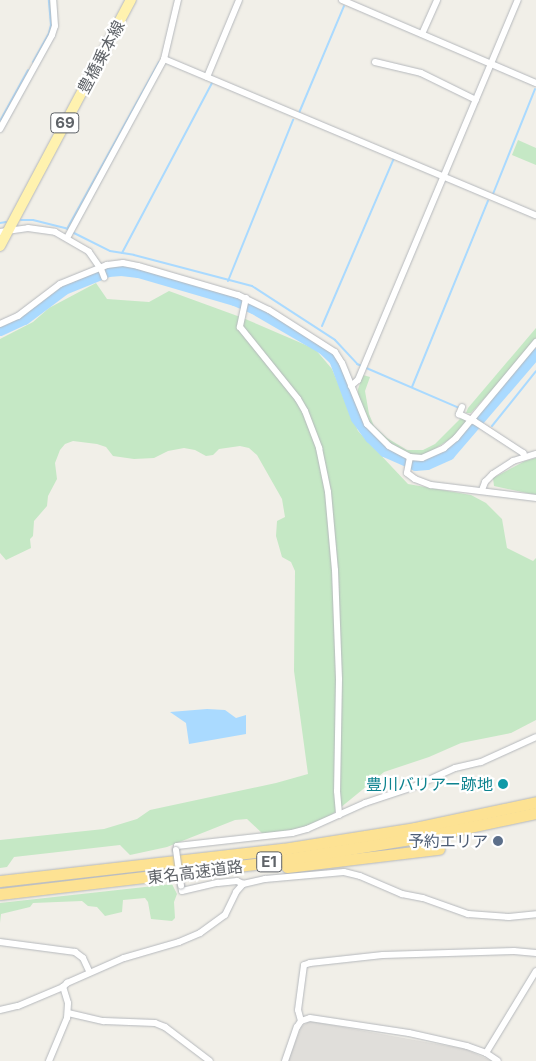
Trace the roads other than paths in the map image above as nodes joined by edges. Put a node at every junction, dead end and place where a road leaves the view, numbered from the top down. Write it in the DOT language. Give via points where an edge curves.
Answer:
graph roads {
  1 [pos="53,0"];
  2 [pos="131,0"];
  3 [pos="178,0"];
  4 [pos="239,0"];
  5 [pos="342,0"];
  6 [pos="438,0"];
  7 [pos="518,0"];
  8 [pos="422,34"];
  9 [pos="164,58"];
  10 [pos="375,62"];
  11 [pos="491,64"];
  12 [pos="207,77"];
  13 [pos="536,83"];
  14 [pos="476,100"];
  15 [pos="0,129"];
  16 [pos="443,176"];
  17 [pos="536,215"];
  18 [pos="4,232"];
  19 [pos="67,238"];
  20 [pos="0,246"];
  21 [pos="101,268"];
  22 [pos="104,277"];
  23 [pos="245,299"];
  24 [pos="0,324"];
  25 [pos="536,342"];
  26 [pos="351,386"];
  27 [pos="461,409"];
  28 [pos="472,420"];
  29 [pos="536,454"];
  30 [pos="525,457"];
  31 [pos="410,458"];
  32 [pos="482,490"];
  33 [pos="536,498"];
  34 [pos="536,737"];
  35 [pos="536,802"];
  36 [pos="536,813"];
  37 [pos="339,814"];
  38 [pos="439,849"];
  39 [pos="238,867"];
  40 [pos="0,881"];
  41 [pos="244,884"];
  42 [pos="0,894"];
  43 [pos="536,914"];
  44 [pos="0,942"];
  45 [pos="536,953"];
  46 [pos="89,971"];
  47 [pos="536,971"];
  48 [pos="63,987"];
  49 [pos="0,1010"];
  50 [pos="68,1013"];
  51 [pos="301,1021"];
  52 [pos="486,1053"];
  53 [pos="49,1061"];
  54 [pos="210,1061"];
  55 [pos="285,1061"];
  56 [pos="498,1061"];
  1 -- 15 [label="street" via="55,26 52,34"];
  2 -- 18 [label="main road, 豊橋乗本線 / 69"];
  3 -- 9 [label="street"];
  4 -- 12 [label="street"];
  5 -- 8 [label="street"];
  6 -- 8 [label="street"];
  7 -- 11 [label="street"];
  8 -- 11 [label="street"];
  9 -- 12 [label="street"];
  9 -- 19 [label="street"];
  10 -- 14 [label="street" via="421,73"];
  11 -- 13 [label="street"];
  11 -- 14 [label="street"];
  12 -- 16 [label="street"];
  14 -- 16 [label="street"];
  16 -- 17 [label="street"];
  16 -- 26 [label="street" via="358,380"];
  18 -- 19 [label="street" via="38,228"];
  18 -- 20 [label="main road, 豊橋乗本線 / 69"];
  19 -- 21 [label="street" via="89,252"];
  21 -- 22 [label="street"];
  21 -- 23 [label="street" via="123,263 138,266"];
  21 -- 24 [label="street" via="60,284 18,316"];
  23 -- 26 [label="street" via="270,310 335,352"];
  23 -- 37 [label="street" via="240,327 305,411 319,448 328,492 339,679"];
  25 -- 28 [label="street"];
  26 -- 31 [label="street" via="366,424 389,446"];
  27 -- 28 [label="street" via="459,414"];
  28 -- 30 [label="street"];
  28 -- 31 [label="street" via="444,448 422,458"];
  29 -- 30 [label="street"];
  30 -- 32 [label="street" via="493,474"];
  31 -- 32 [label="street" via="407,472 415,479 431,485"];
  32 -- 33 [label="street"];
  34 -- 37 [label="street" via="481,762 456,768"];
  35 -- 40 [label="highway, 東名高速道路 / E1" via="415,828 292,848"];
  36 -- 39 [label="highway, 東名高速道路 / E1" via="400,841"];
  37 -- 41 [label="street, bridge" via="292,833 177,846 182,891 218,883 237,881"];
  38 -- 39 [label="highway" via="290,867"];
  39 -- 42 [label="highway, 東名高速道路 / E1"];
  41 -- 43 [label="street" via="265,878 344,872 468,914 509,917"];
  41 -- 46 [label="street" via="236,892 225,915 200,933"];
  44 -- 46 [label="street" via="66,949 83,958"];
  45 -- 51 [label="street" via="383,954 310,962 304,965 298,1010"];
  46 -- 48 [label="street"];
  47 -- 52 [label="street"];
  48 -- 49 [label="street"];
  48 -- 50 [label="street"];
  50 -- 53 [label="street"];
  50 -- 54 [label="street" via="104,1021 155,1023"];
  51 -- 52 [label="street" via="310,1018 408,1034"];
  51 -- 55 [label="street"];
  52 -- 56 [label="street"];
}
